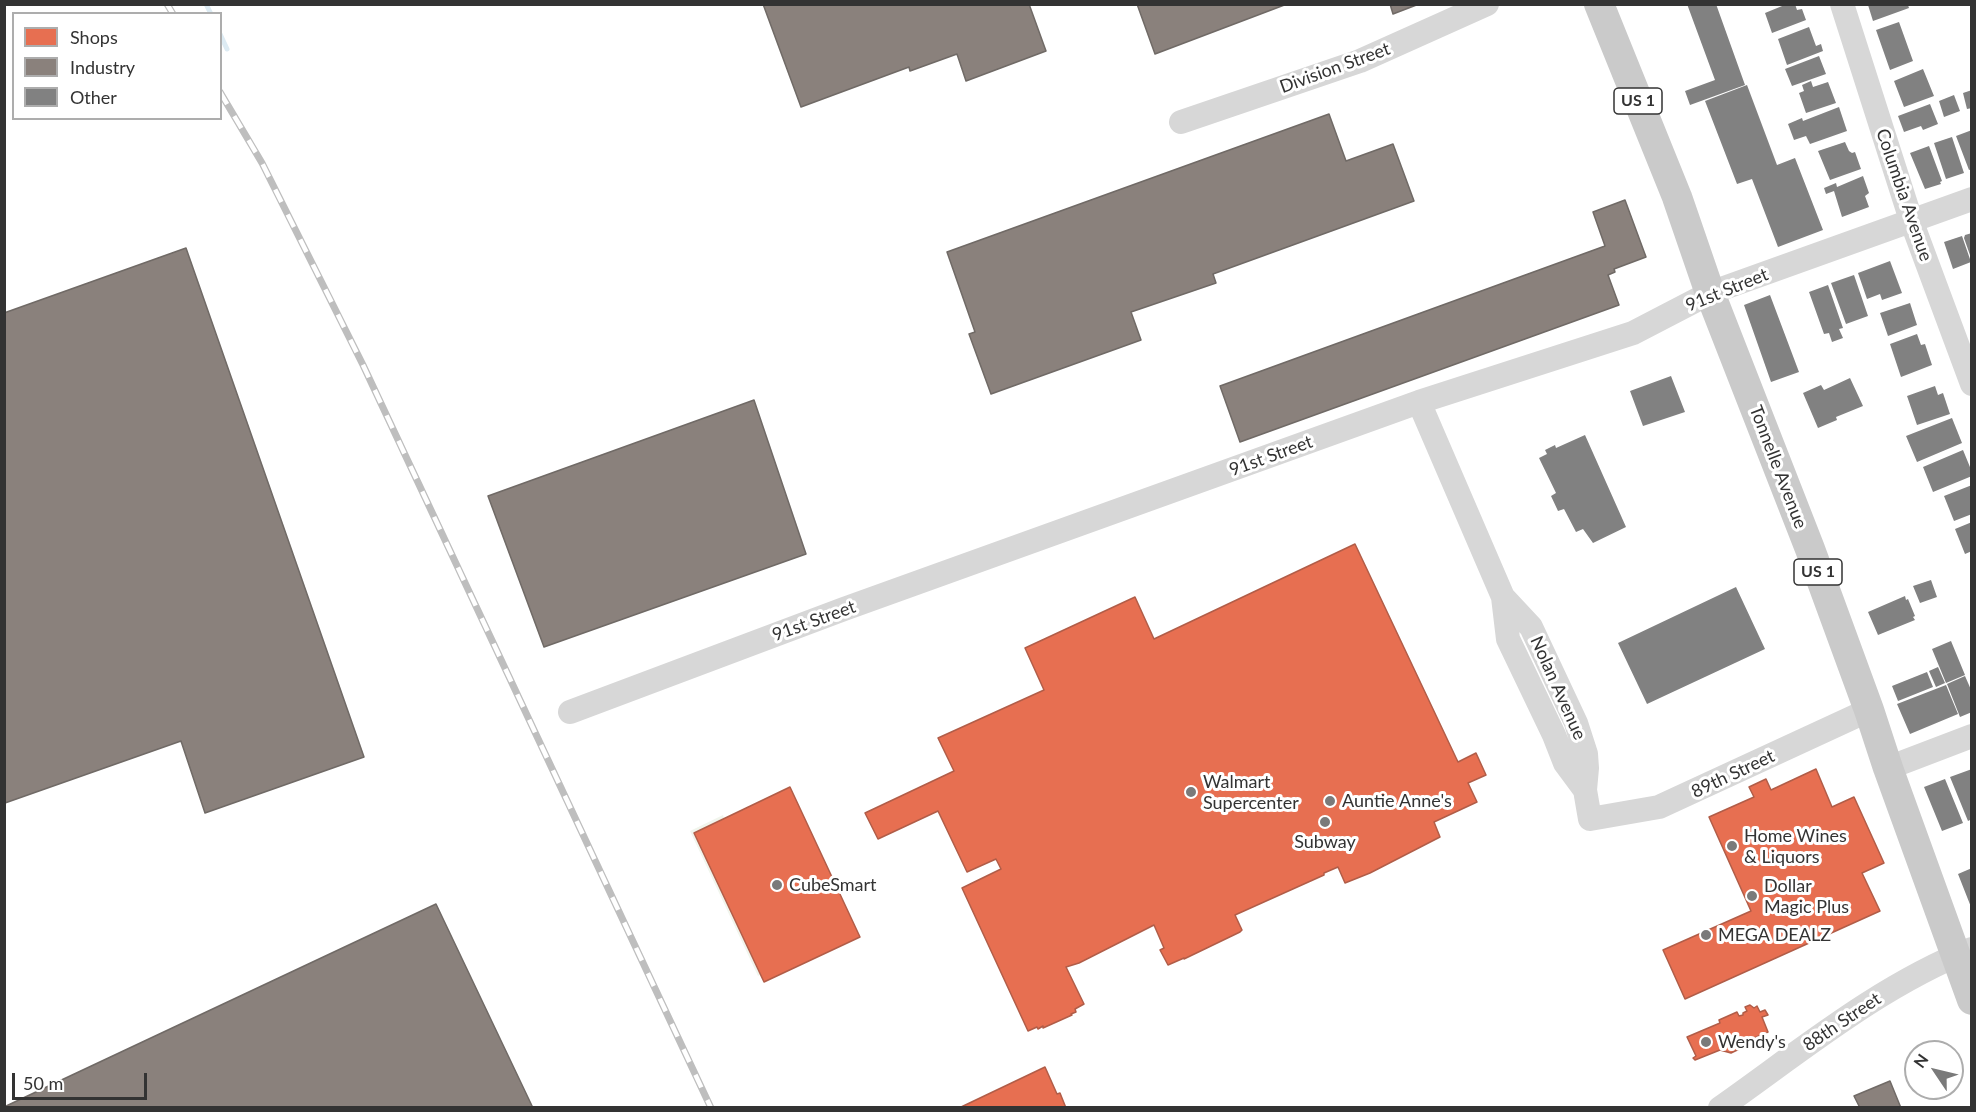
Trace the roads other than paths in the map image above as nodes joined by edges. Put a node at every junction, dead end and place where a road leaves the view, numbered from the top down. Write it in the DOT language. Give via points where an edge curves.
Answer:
graph roads {
  1 [pos="1487,4"];
  2 [pos="1599,4"];
  3 [pos="1842,4"];
  4 [pos="1180,122"];
  5 [pos="1971,199"];
  6 [pos="1911,220"];
  7 [pos="1710,293"];
  8 [pos="1971,384"];
  9 [pos="1419,402"];
  10 [pos="1869,710"];
  11 [pos="570,712"];
  12 [pos="1971,736"];
  13 [pos="1888,768"];
  14 [pos="1590,819"];
  15 [pos="1963,953"];
  16 [pos="1971,1000"];
  17 [pos="1719,1107"];
  1 -- 4 [label="street, Division Street" via="1360,62"];
  2 -- 7 [label="main road, Tonnelle Avenue / US 1" via="1677,197"];
  3 -- 6 [label="street, Columbia Avenue"];
  5 -- 6 [label="street, 91st Street"];
  6 -- 7 [label="street, 91st Street"];
  6 -- 8 [label="street, Columbia Avenue"];
  7 -- 9 [label="street, 91st Street" via="1633,333"];
  7 -- 10 [label="main road, Tonnelle Avenue / US 1"];
  9 -- 11 [label="street, 91st Street"];
  9 -- 14 [label="street, Nolan Avenue" via="1503,597 1531,627 1576,723 1586,754 1585,790"];
  10 -- 13 [label="main road, Tonnelle Avenue / US 1"];
  10 -- 14 [label="street, 89th Street" via="1659,807"];
  12 -- 13 [label="street"];
  13 -- 15 [label="main road, Tonnelle Avenue / US 1"];
  15 -- 16 [label="main road, Tonnelle Avenue / US 1"];
  15 -- 17 [label="street, 88th Street" via="1897,985"];
}
